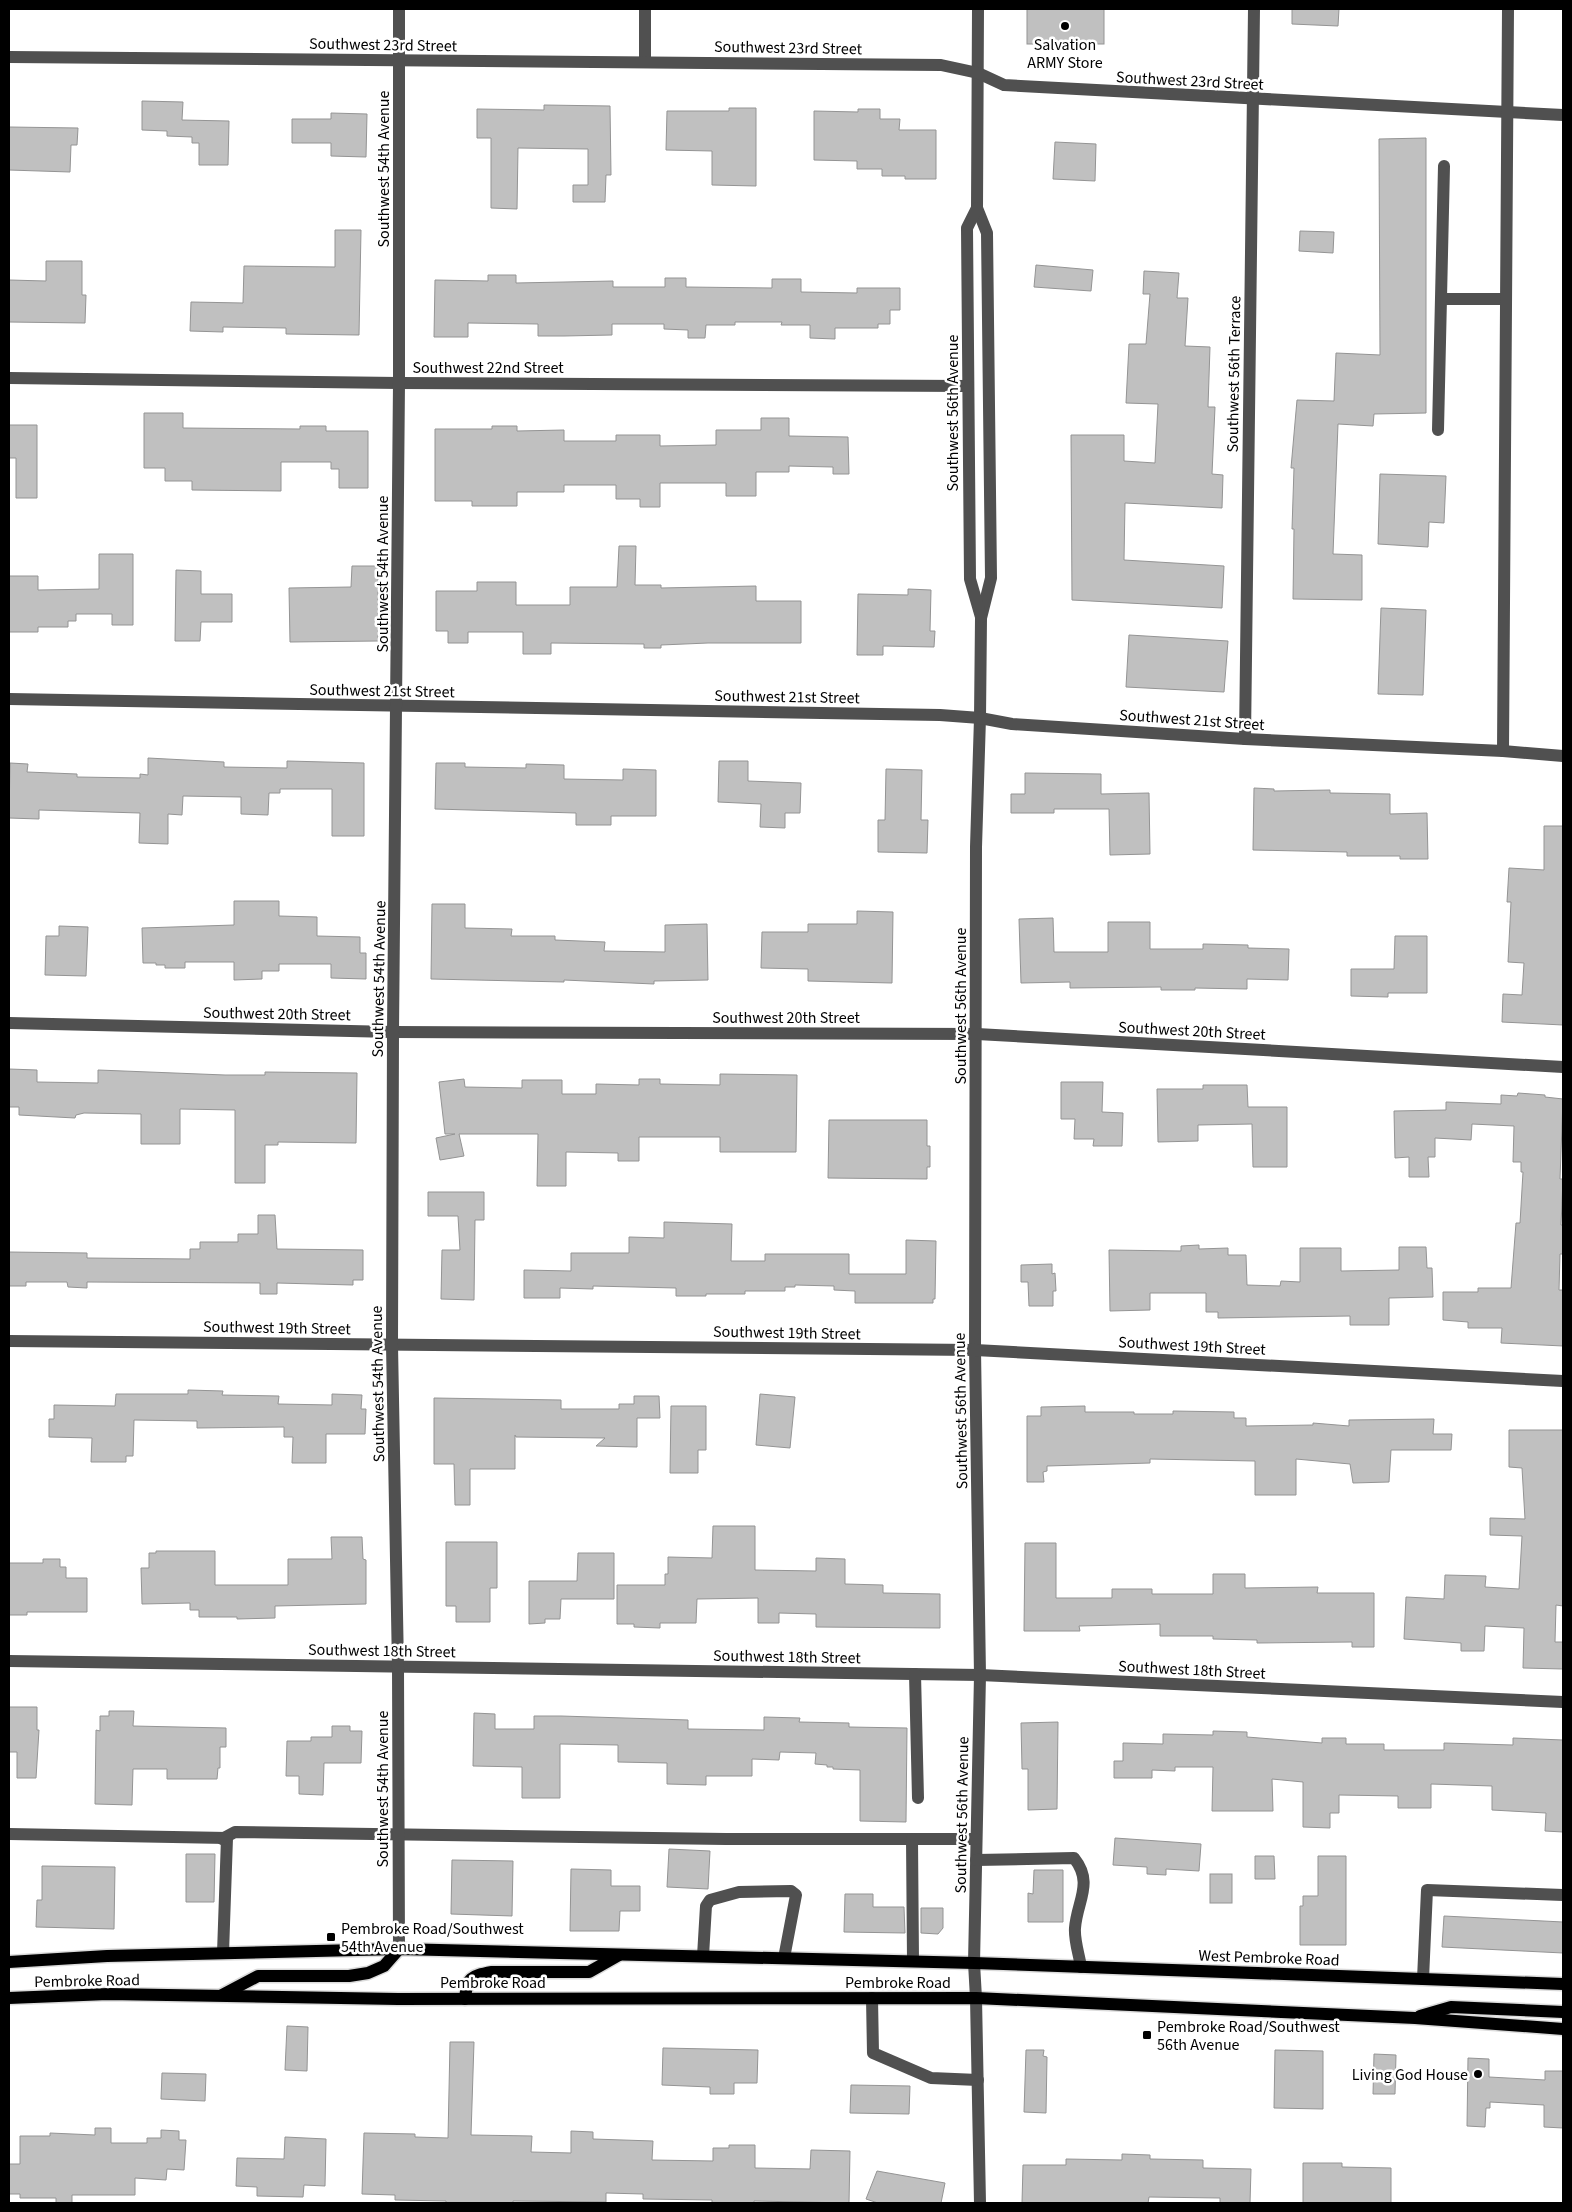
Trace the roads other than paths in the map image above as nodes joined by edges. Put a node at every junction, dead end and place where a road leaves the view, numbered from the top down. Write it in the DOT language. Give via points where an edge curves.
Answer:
graph roads {
  1 [pos="399,9"];
  2 [pos="645,9"];
  3 [pos="978,9"];
  4 [pos="1254,9"];
  5 [pos="1508,9"];
  6 [pos="9,57"];
  7 [pos="399,60"];
  8 [pos="645,62"];
  9 [pos="978,73"];
  10 [pos="1252,100"];
  11 [pos="1507,114"];
  12 [pos="1563,116"];
  13 [pos="1444,166"];
  14 [pos="977,208"];
  15 [pos="1442,299"];
  16 [pos="1506,299"];
  17 [pos="9,378"];
  18 [pos="399,383"];
  19 [pos="968,386"];
  20 [pos="1438,430"];
  21 [pos="981,618"];
  22 [pos="9,699"];
  23 [pos="398,706"];
  24 [pos="980,718"];
  25 [pos="1245,739"];
  26 [pos="1503,751"];
  27 [pos="1563,756"];
  28 [pos="9,1023"];
  29 [pos="393,1032"];
  30 [pos="977,1034"];
  31 [pos="1563,1067"];
  32 [pos="9,1341"];
  33 [pos="392,1344"];
  34 [pos="975,1350"];
  35 [pos="1563,1381"];
  36 [pos="9,1661"];
  37 [pos="398,1667"];
  38 [pos="915,1674"];
  39 [pos="980,1675"];
  40 [pos="1563,1702"];
  41 [pos="918,1798"];
  42 [pos="9,1834"];
  43 [pos="398,1834"];
  44 [pos="222,1838"];
  45 [pos="912,1839"];
  46 [pos="976,1839"];
  47 [pos="976,1860"];
  48 [pos="1563,1895"];
  49 [pos="398,1949"];
  50 [pos="223,1953"];
  51 [pos="619,1955"];
  52 [pos="704,1956"];
  53 [pos="784,1958"];
  54 [pos="913,1961"];
  55 [pos="9,1962"];
  56 [pos="974,1962"];
  57 [pos="1081,1967"];
  58 [pos="1423,1979"];
  59 [pos="1563,1984"];
  60 [pos="220,1996"];
  61 [pos="9,1998"];
  62 [pos="465,1998"];
  63 [pos="872,1998"];
  64 [pos="976,1998"];
  65 [pos="1563,2012"];
  66 [pos="1415,2018"];
  67 [pos="1563,2029"];
  68 [pos="978,2080"];
  69 [pos="980,2203"];
  1 -- 7 [label="street, Southwest 54th Avenue"];
  2 -- 8 [label="street"];
  3 -- 9 [label="street, Southwest 56th Avenue"];
  4 -- 10 [label="street, Southwest 56th Terrace"];
  5 -- 11 [label="street"];
  6 -- 7 [label="street, Southwest 23rd Street"];
  7 -- 8 [label="street, Southwest 23rd Street"];
  7 -- 18 [label="street, Southwest 54th Avenue"];
  8 -- 9 [label="street, Southwest 23rd Street" via="941,65"];
  9 -- 10 [label="street, Southwest 23rd Street" via="1004,85"];
  9 -- 14 [label="street, Southwest 56th Avenue"];
  10 -- 11 [label="street, Southwest 23rd Street"];
  10 -- 25 [label="street, Southwest 56th Terrace"];
  11 -- 12 [label="street, Southwest 23rd Street"];
  11 -- 16 [label="street"];
  13 -- 15 [label="street"];
  14 -- 19 [label="street, Southwest 56th Avenue" via="968,228"];
  14 -- 21 [label="street, Southwest 56th Avenue" via="987,233 991,578"];
  15 -- 16 [label="street"];
  15 -- 20 [label="street"];
  16 -- 26 [label="street"];
  17 -- 18 [label="street, Southwest 22nd Street"];
  18 -- 19 [label="street, Southwest 22nd Street"];
  18 -- 23 [label="street, Southwest 54th Avenue"];
  19 -- 21 [label="street, Southwest 56th Avenue" via="970,580"];
  21 -- 24 [label="street, Southwest 56th Avenue"];
  22 -- 23 [label="street, Southwest 21st Street"];
  23 -- 24 [label="street, Southwest 21st Street" via="931,714"];
  23 -- 29 [label="street, Southwest 54th Avenue"];
  24 -- 25 [label="street, Southwest 21st Street" via="1012,724"];
  24 -- 30 [label="street, Southwest 56th Avenue" via="976,847"];
  25 -- 26 [label="street, Southwest 21st Street"];
  26 -- 27 [label="street, Southwest 21st Street"];
  28 -- 29 [label="street, Southwest 20th Street"];
  29 -- 30 [label="street, Southwest 20th Street"];
  29 -- 33 [label="street, Southwest 54th Avenue"];
  30 -- 31 [label="street, Southwest 20th Street"];
  30 -- 34 [label="street, Southwest 56th Avenue"];
  32 -- 33 [label="street, Southwest 19th Street"];
  33 -- 34 [label="street, Southwest 19th Street"];
  33 -- 37 [label="street, Southwest 54th Avenue"];
  34 -- 35 [label="street, Southwest 19th Street"];
  34 -- 39 [label="street, Southwest 56th Avenue"];
  36 -- 37 [label="street, Southwest 18th Street"];
  37 -- 38 [label="street, Southwest 18th Street"];
  37 -- 43 [label="street, Southwest 54th Avenue"];
  38 -- 39 [label="street, Southwest 18th Street"];
  38 -- 41 [label="street"];
  39 -- 40 [label="street, Southwest 18th Street"];
  39 -- 46 [label="street, Southwest 56th Avenue"];
  42 -- 44 [label="street"];
  43 -- 44 [label="street" via="235,1832"];
  43 -- 45 [label="street"];
  43 -- 49 [label="street, Southwest 54th Avenue"];
  44 -- 50 [label="street" via="227,1838"];
  45 -- 46 [label="street"];
  45 -- 54 [label="street"];
  46 -- 47 [label="street, Southwest 56th Avenue"];
  47 -- 56 [label="street, Southwest 56th Avenue"];
  47 -- 57 [label="street" via="1074,1858 1082,1868 1084,1894 1075,1930"];
  48 -- 58 [label="street" via="1427,1890"];
  49 -- 50 [label="main road, Pembroke Road"];
  49 -- 51 [label="main road, Pembroke Road"];
  49 -- 60 [label="main road" via="384,1966 368,1973 258,1976"];
  50 -- 55 [label="main road, Pembroke Road"];
  51 -- 52 [label="main road, Pembroke Road"];
  51 -- 62 [label="main road" via="589,1972 492,1972 477,1975 468,1983"];
  52 -- 53 [label="main road, Pembroke Road"];
  52 -- 53 [label="street" via="706,1906 710,1900 739,1892 791,1891 796,1895"];
  53 -- 54 [label="main road, Pembroke Road"];
  54 -- 56 [label="main road, Pembroke Road"];
  56 -- 57 [label="main road, West Pembroke Road"];
  56 -- 64 [label="street, Southwest 56th Avenue"];
  57 -- 58 [label="main road, West Pembroke Road"];
  58 -- 59 [label="main road, West Pembroke Road"];
  60 -- 61 [label="main road, Pembroke Road" via="108,1994"];
  60 -- 62 [label="main road, Pembroke Road"];
  62 -- 63 [label="main road, Pembroke Road"];
  63 -- 64 [label="main road, Pembroke Road"];
  63 -- 68 [label="street" via="873,2053 931,2078"];
  64 -- 66 [label="main road"];
  64 -- 68 [label="street, Southwest 56th Avenue"];
  65 -- 66 [label="main road" via="1452,2007"];
  66 -- 67 [label="main road"];
  68 -- 69 [label="street, Southwest 56th Avenue"];
}
